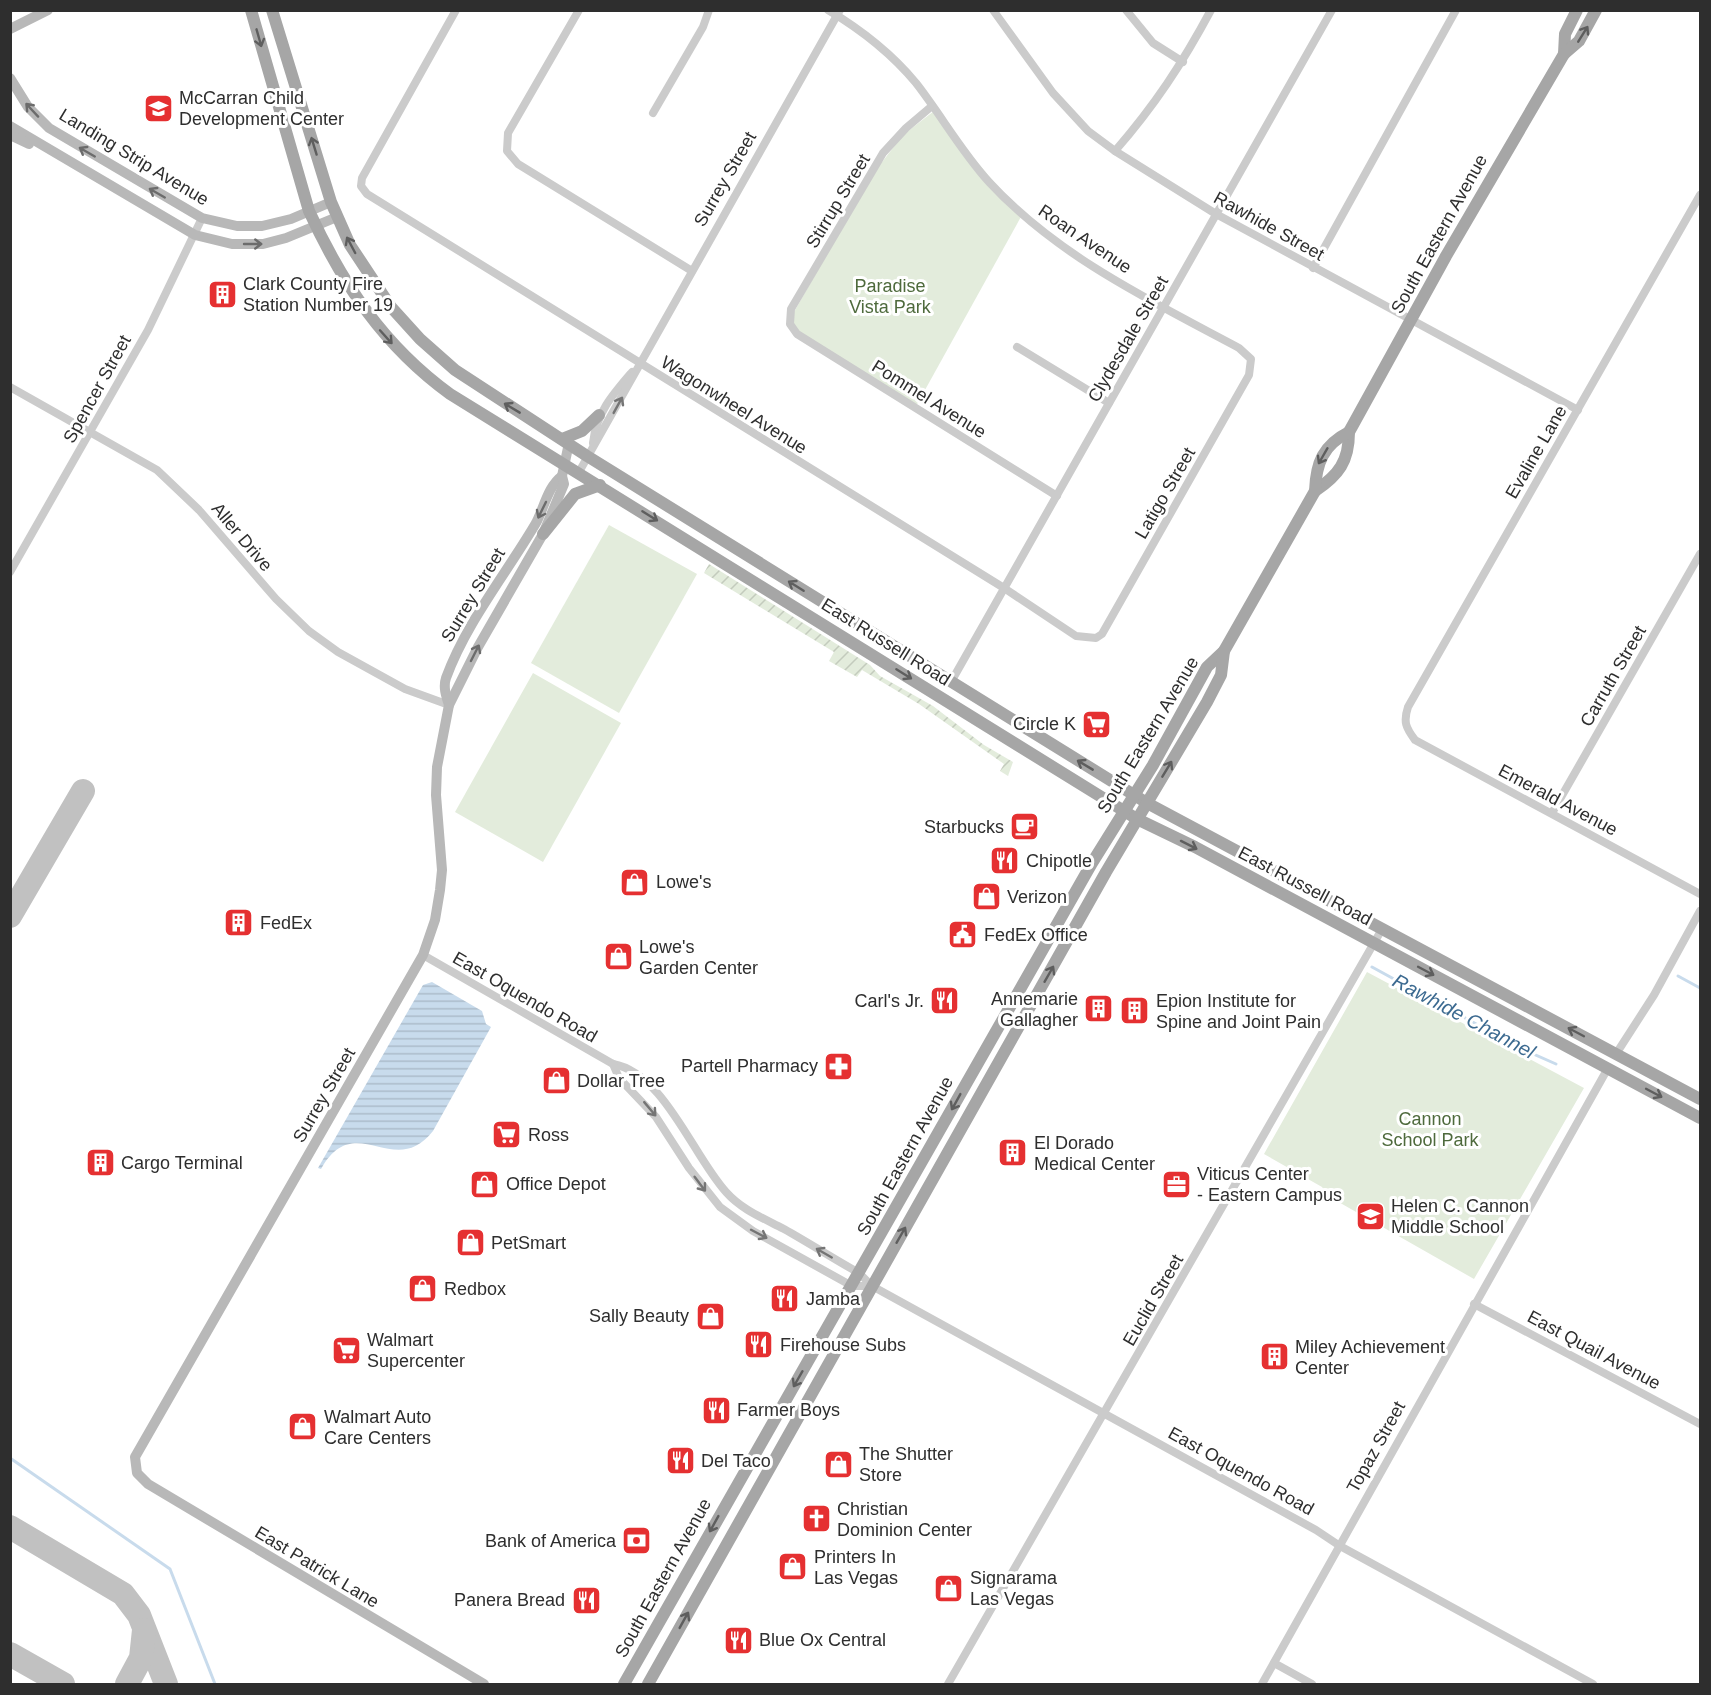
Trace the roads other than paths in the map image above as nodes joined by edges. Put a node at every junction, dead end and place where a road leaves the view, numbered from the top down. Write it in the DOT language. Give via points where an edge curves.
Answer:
graph roads {
  1 [pos="48,10"];
  2 [pos="251,10"];
  3 [pos="272,10"];
  4 [pos="456,10"];
  5 [pos="579,10"];
  6 [pos="710,10"];
  7 [pos="828,10"];
  8 [pos="993,10"];
  9 [pos="1126,10"];
  10 [pos="1211,10"];
  11 [pos="1332,10"];
  12 [pos="1456,10"];
  13 [pos="1577,10"];
  14 [pos="1596,10"];
  15 [pos="839,13"];
  16 [pos="10,29"];
  17 [pos="1564,54"];
  18 [pos="1183,62"];
  19 [pos="10,78"];
  20 [pos="932,106"];
  21 [pos="653,113"];
  22 [pos="10,126"];
  23 [pos="10,135"];
  24 [pos="1115,152"];
  25 [pos="56,155"];
  26 [pos="1701,195"];
  27 [pos="331,202"];
  28 [pos="309,211"];
  29 [pos="1216,214"];
  30 [pos="337,217"];
  31 [pos="202,218"];
  32 [pos="316,226"];
  33 [pos="195,235"];
  34 [pos="1313,268"];
  35 [pos="692,271"];
  36 [pos="1164,307"];
  37 [pos="1412,318"];
  38 [pos="790,324"];
  39 [pos="1017,347"];
  40 [pos="1251,359"];
  41 [pos="639,364"];
  42 [pos="10,387"];
  43 [pos="1109,403"];
  44 [pos="1578,410"];
  45 [pos="599,415"];
  46 [pos="91,431"];
  47 [pos="1349,432"];
  48 [pos="565,441"];
  49 [pos="593,443"];
  50 [pos="587,456"];
  51 [pos="565,463"];
  52 [pos="579,472"];
  53 [pos="562,476"];
  54 [pos="600,485"];
  55 [pos="1316,490"];
  56 [pos="1057,495"];
  57 [pos="543,534"];
  58 [pos="523,546"];
  59 [pos="1701,554"];
  60 [pos="10,572"];
  61 [pos="1004,588"];
  62 [pos="505,601"];
  63 [pos="864,628"];
  64 [pos="1096,638"];
  65 [pos="855,644"];
  66 [pos="1224,651"];
  67 [pos="951,682"];
  68 [pos="448,705"];
  69 [pos="1405,727"];
  70 [pos="1134,795"];
  71 [pos="1147,803"];
  72 [pos="1124,811"];
  73 [pos="1552,813"];
  74 [pos="1137,819"];
  75 [pos="1701,894"];
  76 [pos="1348,911"];
  77 [pos="1701,911"];
  78 [pos="1340,925"];
  79 [pos="1382,929"];
  80 [pos="1374,944"];
  81 [pos="423,955"];
  82 [pos="982,1054"];
  83 [pos="1616,1054"];
  84 [pos="1000,1059"];
  85 [pos="613,1064"];
  86 [pos="1608,1068"];
  87 [pos="1701,1100"];
  88 [pos="1701,1118"];
  89 [pos="859,1273"];
  90 [pos="852,1286"];
  91 [pos="872,1286"];
  92 [pos="1474,1304"];
  93 [pos="1105,1412"];
  94 [pos="1701,1424"];
  95 [pos="137,1473"];
  96 [pos="1340,1546"];
  97 [pos="1274,1663"];
  98 [pos="1576,1681"];
  99 [pos="484,1684"];
  100 [pos="624,1684"];
  101 [pos="648,1684"];
  102 [pos="948,1684"];
  103 [pos="1262,1684"];
  104 [pos="1312,1684"];
  105 [pos="1593,1684"];
  1 -- 16 [label="street"];
  2 -- 28 [label="main road, East Russell Road, one-way"];
  27 -- 3 [label="main road, East Russell Road, one-way"];
  4 -- 41 [label="street, Wagonwheel Avenue" via="361,186 373,200"];
  5 -- 35 [label="street" via="508,133 507,151 518,164"];
  6 -- 21 [label="street"];
  7 -- 15 [label="street, Roan Avenue"];
  8 -- 24 [label="street, Rawhide Street" via="1053,93 1088,131"];
  9 -- 18 [label="street" via="1153,43"];
  10 -- 18 [label="street"];
  11 -- 29 [label="street, Clydesdale Street"];
  12 -- 34 [label="street"];
  13 -- 17 [label="main road, South Eastern Avenue" via="1565,34"];
  17 -- 14 [label="main road, South Eastern Avenue, one-way" via="1580,41"];
  15 -- 20 [label="street, Roan Avenue" via="884,51"];
  15 -- 35 [label="street, Surrey Street"];
  17 -- 37 [label="main road, South Eastern Avenue"];
  18 -- 24 [label="street"];
  31 -- 19 [label="street, Landing Strip Avenue, one-way" via="49,128 28,107"];
  20 -- 36 [label="street, Roan Avenue" via="960,148 1009,202 1048,236"];
  20 -- 38 [label="street, Stirrup Street" via="896,138 873,169 791,309"];
  22 -- 25 [label="street"];
  23 -- 25 [label="street"];
  24 -- 29 [label="street, Rawhide Street"];
  25 -- 33 [label="street, Landing Strip Avenue"];
  26 -- 44 [label="street, Evaline Lane"];
  27 -- 28 [label="street, Landing Strip Avenue"];
  27 -- 30 [label="main road, East Russell Road"];
  28 -- 31 [label="street, Landing Strip Avenue" via="262,226 237,226"];
  28 -- 32 [label="main road, East Russell Road"];
  29 -- 34 [label="street, Rawhide Street"];
  29 -- 36 [label="street, Clydesdale Street"];
  30 -- 32 [label="street, Landing Strip Avenue"];
  48 -- 30 [label="main road, East Russell Road, one-way" via="473,383 420,339 371,280"];
  31 -- 33 [label="street, Spencer Street"];
  33 -- 32 [label="street, Landing Strip Avenue, one-way" via="232,244 263,244"];
  32 -- 51 [label="main road, East Russell Road, one-way" via="354,296 403,356 450,394"];
  33 -- 46 [label="street, Spencer Street" via="148,330"];
  34 -- 37 [label="street, Rawhide Street"];
  35 -- 41 [label="street, Surrey Street"];
  36 -- 40 [label="street, Roan Avenue" via="1239,348"];
  36 -- 43 [label="street, Clydesdale Street"];
  37 -- 44 [label="street, Rawhide Street"];
  37 -- 47 [label="main road, South Eastern Avenue"];
  38 -- 56 [label="street, Pommel Avenue" via="797,334"];
  39 -- 43 [label="street"];
  40 -- 64 [label="street, Latigo Street" via="1249,375 1102,634"];
  41 -- 45 [label="street, Surrey Street"];
  49 -- 41 [label="street, Surrey Street, one-way"];
  41 -- 61 [label="street, Wagonwheel Avenue"];
  42 -- 46 [label="street, Aller Drive"];
  43 -- 56 [label="street, Clydesdale Street"];
  44 -- 69 [label="street, Evaline Lane" via="1408,707"];
  45 -- 48 [label="main road"];
  45 -- 49 [label="street, Surrey Street"];
  46 -- 60 [label="street, Spencer Street"];
  46 -- 68 [label="street, Aller Drive" via="138,457 177,487 309,631 380,676"];
  47 -- 55 [label="main road, South Eastern Avenue" via="1349,451 1334,478"];
  47 -- 55 [label="main road, South Eastern Avenue, one-way" via="1332,441 1316,469"];
  48 -- 50 [label="main road, East Russell Road"];
  48 -- 51 [label="street, Surrey Street"];
  49 -- 50 [label="street, Surrey Street"];
  50 -- 52 [label="street, Surrey Street"];
  63 -- 50 [label="main road, East Russell Road, one-way"];
  51 -- 52 [label="main road, East Russell Road"];
  51 -- 53 [label="street, Surrey Street"];
  52 -- 54 [label="main road, East Russell Road"];
  53 -- 57 [label="street, Surrey Street" via="564,484"];
  53 -- 58 [label="street, Surrey Street, one-way" via="554,482"];
  54 -- 57 [label="main road" via="575,494"];
  54 -- 65 [label="main road, East Russell Road, one-way"];
  55 -- 66 [label="main road, South Eastern Avenue"];
  56 -- 61 [label="street, Clydesdale Street"];
  57 -- 62 [label="street, Surrey Street"];
  58 -- 62 [label="street" via="502,589"];
  58 -- 68 [label="street, Surrey Street" via="502,574 453,662 445,681"];
  59 -- 73 [label="street, Carruth Street"];
  61 -- 64 [label="street, Wagonwheel Avenue" via="1076,636"];
  61 -- 67 [label="street, Clydesdale Street"];
  68 -- 62 [label="street, Surrey Street, one-way"];
  63 -- 65 [label="main road"];
  63 -- 67 [label="main road, East Russell Road"];
  65 -- 72 [label="main road, East Russell Road, one-way"];
  66 -- 70 [label="main road, South Eastern Avenue" via="1208,667"];
  71 -- 66 [label="main road, South Eastern Avenue, one-way" via="1221,675"];
  70 -- 67 [label="main road, East Russell Road, one-way"];
  68 -- 81 [label="street, Surrey Street" via="437,777 442,870 435,920"];
  69 -- 73 [label="street, Emerald Avenue" via="1415,740"];
  70 -- 71 [label="main road, East Russell Road"];
  70 -- 72 [label="main road, South Eastern Avenue"];
  71 -- 74 [label="main road, South Eastern Avenue"];
  71 -- 76 [label="main road, East Russell Road"];
  72 -- 74 [label="main road, East Russell Road"];
  72 -- 82 [label="main road, South Eastern Avenue"];
  73 -- 75 [label="street, Emerald Avenue"];
  74 -- 78 [label="main road, East Russell Road, one-way"];
  84 -- 74 [label="main road, South Eastern Avenue, one-way"];
  76 -- 78 [label="main road"];
  76 -- 79 [label="main road, East Russell Road"];
  77 -- 83 [label="street"];
  78 -- 80 [label="main road, East Russell Road"];
  79 -- 80 [label="street, Euclid Street"];
  83 -- 79 [label="main road, East Russell Road, one-way"];
  80 -- 86 [label="main road, East Russell Road, one-way"];
  80 -- 93 [label="street, Euclid Street"];
  81 -- 85 [label="street, East Oquendo Road"];
  81 -- 95 [label="street, Surrey Street" via="139,1448 135,1457"];
  82 -- 84 [label="main road"];
  82 -- 89 [label="main road, South Eastern Avenue, one-way"];
  83 -- 87 [label="main road, East Russell Road"];
  91 -- 84 [label="main road, South Eastern Avenue, one-way"];
  89 -- 85 [label="street, East Oquendo Road, one-way" via="734,1200 710,1174 652,1089 629,1067"];
  85 -- 90 [label="street, East Oquendo Road, one-way" via="619,1078 656,1117 720,1207 753,1231"];
  86 -- 87 [label="main road" via="1631,1070"];
  86 -- 88 [label="main road, East Russell Road, one-way"];
  86 -- 92 [label="street, Topaz Street"];
  89 -- 90 [label="main road, South Eastern Avenue"];
  89 -- 91 [label="street, East Oquendo Road"];
  90 -- 91 [label="street, East Oquendo Road"];
  90 -- 100 [label="main road, South Eastern Avenue, one-way"];
  91 -- 93 [label="street, East Oquendo Road"];
  101 -- 91 [label="main road, South Eastern Avenue, one-way"];
  92 -- 94 [label="street, East Quail Avenue"];
  92 -- 96 [label="street, Topaz Street"];
  93 -- 96 [label="street, East Oquendo Road"];
  93 -- 102 [label="street, Euclid Street"];
  95 -- 99 [label="street, East Patrick Lane" via="148,1484"];
  96 -- 97 [label="street, Topaz Street"];
  96 -- 98 [label="street, East Oquendo Road"];
  97 -- 103 [label="street, Topaz Street"];
  97 -- 104 [label="street"];
  98 -- 105 [label="street, East Oquendo Road"];
}
